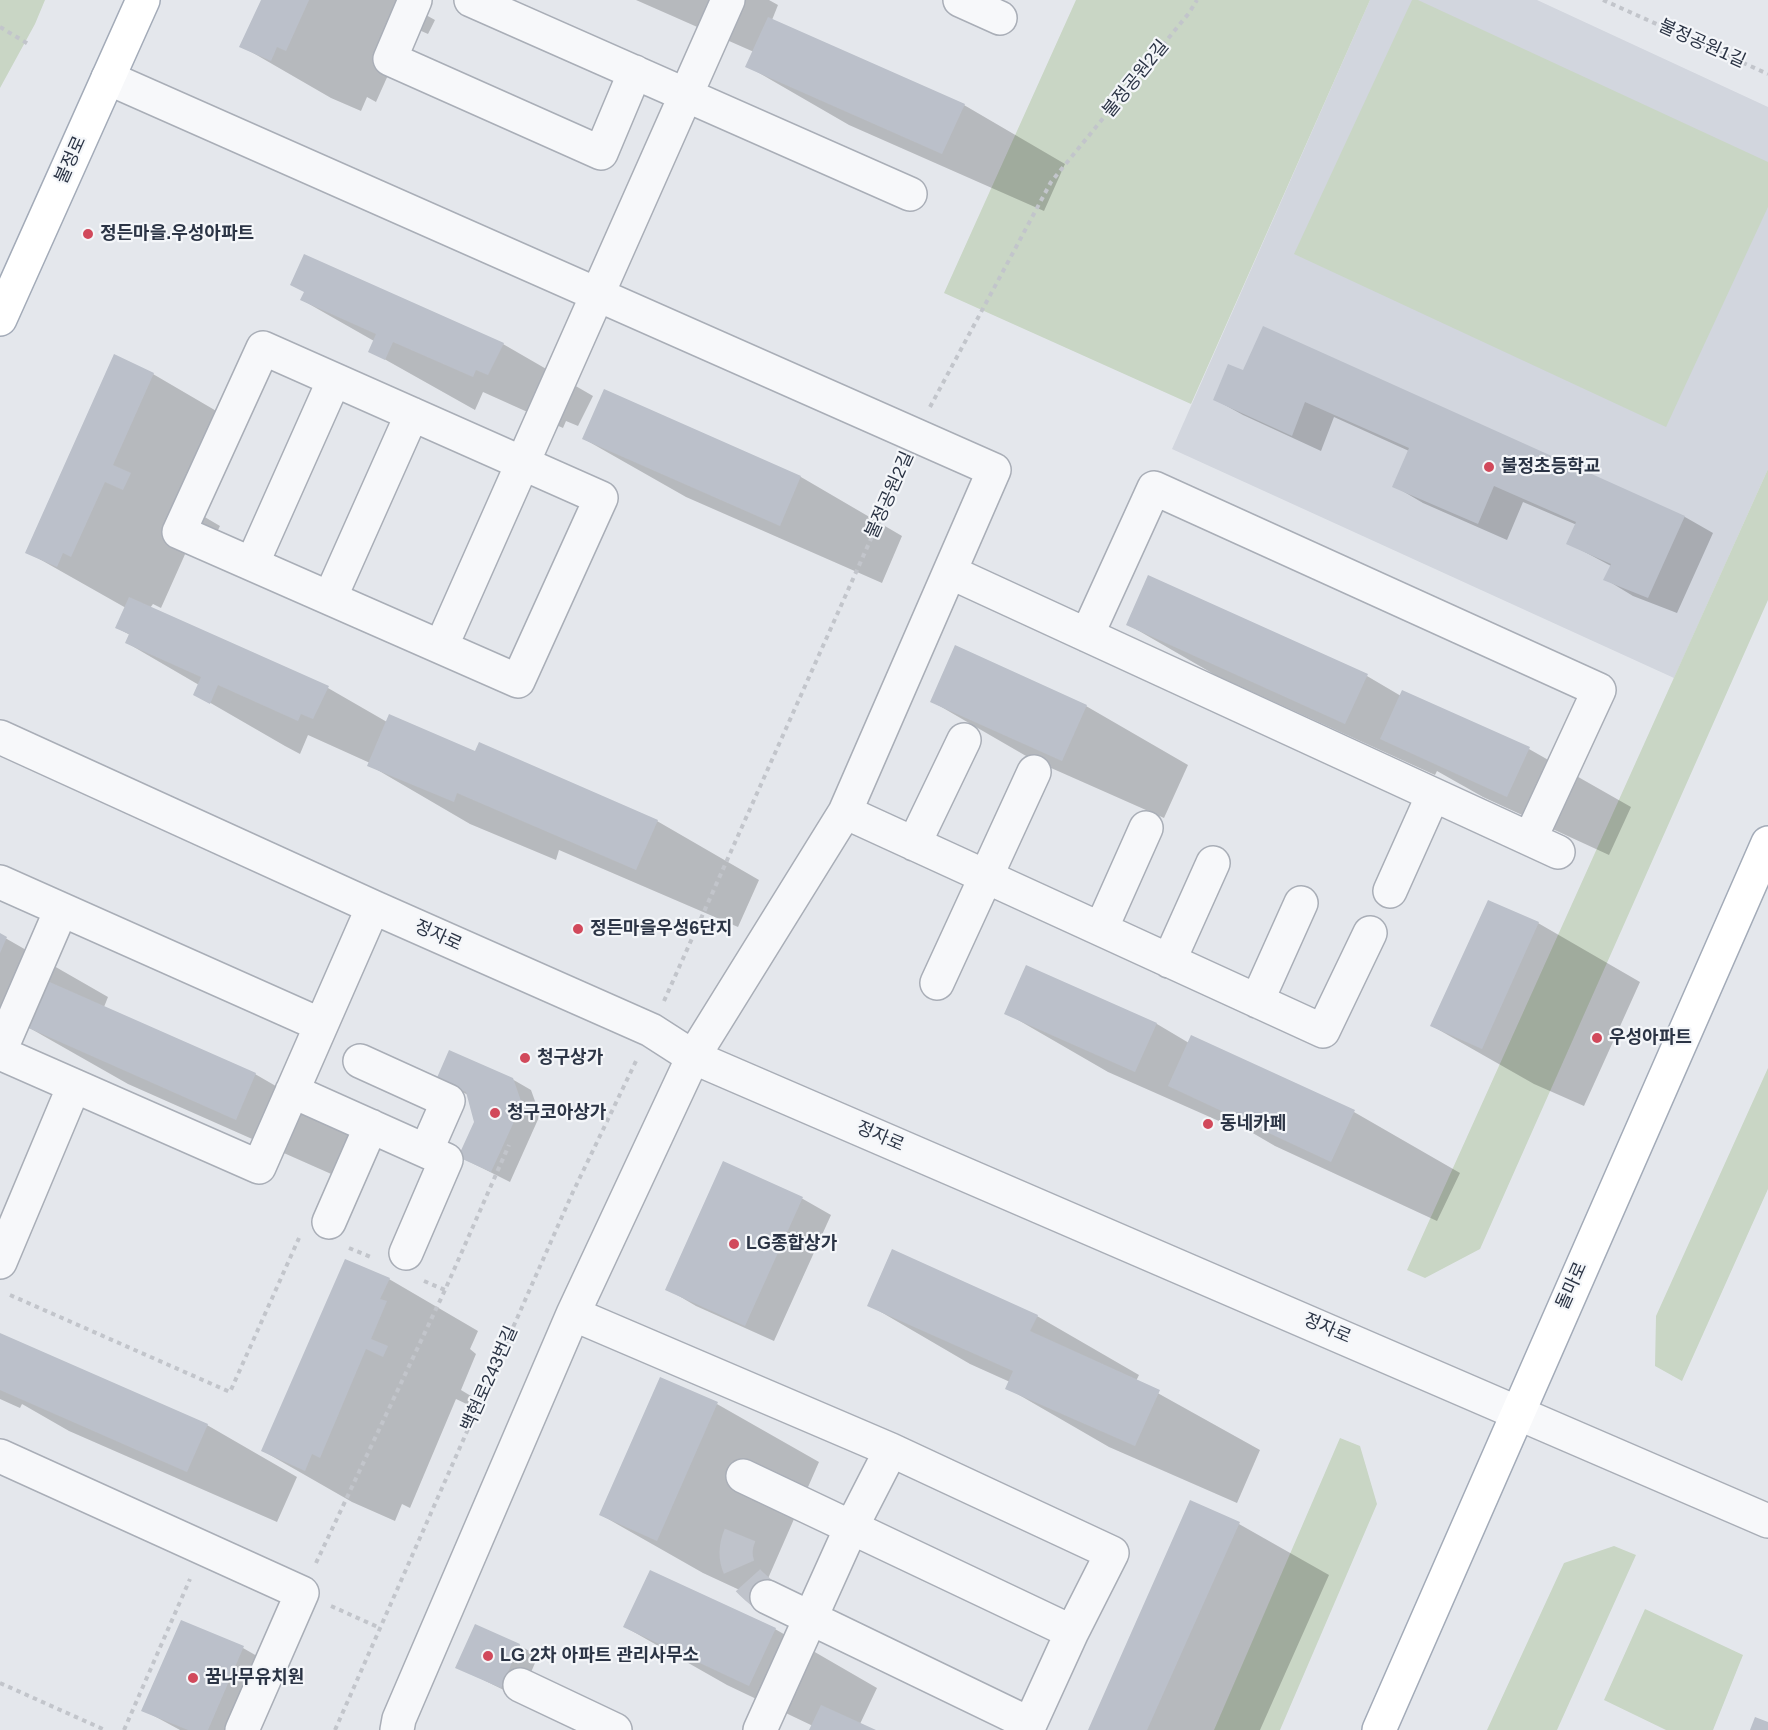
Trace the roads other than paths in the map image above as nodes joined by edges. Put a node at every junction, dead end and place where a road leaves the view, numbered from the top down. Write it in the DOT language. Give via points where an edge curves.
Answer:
graph roads {
  1 [pos="143,0"];
  2 [pos="415,0"];
  3 [pos="471,0"];
  4 [pos="728,0"];
  5 [pos="960,0"];
  6 [pos="1000,18"];
  7 [pos="635,72"];
  8 [pos="108,78"];
  9 [pos="686,94"];
  10 [pos="910,194"];
  11 [pos="596,294"];
  12 [pos="0,319"];
  13 [pos="334,380"];
  14 [pos="412,414"];
  15 [pos="522,463"];
  16 [pos="252,564"];
  17 [pos="950,572"];
  18 [pos="330,598"];
  19 [pos="1087,635"];
  20 [pos="441,647"];
  21 [pos="0,737"];
  22 [pos="964,740"];
  23 [pos="1034,772"];
  24 [pos="1433,795"];
  25 [pos="845,812"];
  26 [pos="1146,828"];
  27 [pos="1768,843"];
  28 [pos="914,844"];
  29 [pos="1213,863"];
  30 [pos="986,877"];
  31 [pos="0,882"];
  32 [pos="1390,891"];
  33 [pos="1301,903"];
  34 [pos="373,907"];
  35 [pos="61,910"];
  36 [pos="1101,929"];
  37 [pos="1370,933"];
  38 [pos="1169,961"];
  39 [pos="938,983"];
  40 [pos="1257,1001"];
  41 [pos="321,1025"];
  42 [pos="0,1052"];
  43 [pos="693,1057"];
  44 [pos="360,1061"];
  45 [pos="74,1086"];
  46 [pos="292,1091"];
  47 [pos="371,1126"];
  48 [pos="426,1151"];
  49 [pos="326,1232"];
  50 [pos="393,1257"];
  51 [pos="0,1262"];
  52 [pos="573,1314"];
  53 [pos="1517,1412"];
  54 [pos="891,1450"];
  55 [pos="0,1456"];
  56 [pos="743,1476"];
  57 [pos="1768,1521"];
  58 [pos="851,1528"];
  59 [pos="767,1597"];
  60 [pos="811,1618"];
  61 [pos="1072,1632"];
  62 [pos="520,1685"];
  63 [pos="242,1730"];
  64 [pos="397,1730"];
  65 [pos="615,1730"];
  66 [pos="760,1730"];
  67 [pos="1379,1730"];
  1 -- 8 [label="main road, 불정로"];
  2 -- 7 [label="street" via="390,59 601,153"];
  3 -- 7 [label="street"];
  4 -- 9 [label="street"];
  5 -- 6 [label="street"];
  7 -- 9 [label="street"];
  8 -- 11 [label="street"];
  8 -- 12 [label="main road, 불정로"];
  9 -- 10 [label="street"];
  9 -- 11 [label="street"];
  11 -- 15 [label="street"];
  11 -- 17 [label="street" via="994,470"];
  13 -- 14 [label="street"];
  13 -- 16 [label="street"];
  13 -- 16 [label="street" via="263,348 178,532"];
  14 -- 15 [label="street"];
  14 -- 18 [label="street"];
  15 -- 20 [label="street"];
  15 -- 20 [label="street" via="601,498 518,681"];
  16 -- 18 [label="street"];
  17 -- 19 [label="street"];
  17 -- 25 [label="street"];
  18 -- 20 [label="street"];
  19 -- 24 [label="street"];
  19 -- 24 [label="street" via="1154,488 1599,690 1544,846"];
  21 -- 34 [label="street, 정자로"];
  22 -- 28 [label="street"];
  23 -- 30 [label="street"];
  24 -- 32 [label="street"];
  25 -- 28 [label="street"];
  25 -- 43 [label="street"];
  26 -- 36 [label="street"];
  27 -- 53 [label="main road, 돌마로"];
  28 -- 30 [label="street"];
  29 -- 38 [label="street"];
  30 -- 36 [label="street"];
  30 -- 39 [label="street"];
  31 -- 35 [label="street"];
  33 -- 40 [label="street"];
  34 -- 41 [label="street"];
  34 -- 43 [label="street, 정자로" via="651,1030"];
  35 -- 41 [label="street"];
  35 -- 42 [label="street"];
  36 -- 38 [label="street"];
  37 -- 40 [label="street" via="1323,1031"];
  38 -- 40 [label="street"];
  41 -- 46 [label="street"];
  42 -- 45 [label="street"];
  43 -- 52 [label="street"];
  43 -- 53 [label="street, 정자로"];
  44 -- 48 [label="street" via="448,1101"];
  45 -- 46 [label="street" via="259,1167"];
  45 -- 51 [label="street"];
  46 -- 47 [label="street"];
  47 -- 48 [label="street"];
  47 -- 49 [label="street"];
  48 -- 50 [label="street" via="446,1160"];
  52 -- 54 [label="street"];
  52 -- 64 [label="street"];
  53 -- 57 [label="street, 정자로"];
  53 -- 67 [label="main road, 돌마로"];
  54 -- 58 [label="street"];
  54 -- 61 [label="street" via="1112,1553"];
  55 -- 63 [label="street" via="302,1593"];
  56 -- 58 [label="street"];
  58 -- 60 [label="street"];
  58 -- 61 [label="street"];
  59 -- 60 [label="street"];
  60 -- 61 [label="street" via="1030,1724"];
  60 -- 66 [label="street"];
  62 -- 65 [label="street"];
}
